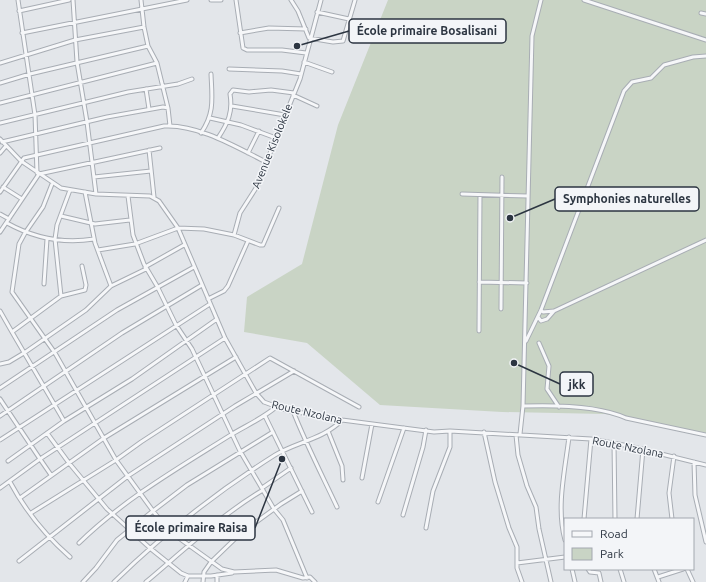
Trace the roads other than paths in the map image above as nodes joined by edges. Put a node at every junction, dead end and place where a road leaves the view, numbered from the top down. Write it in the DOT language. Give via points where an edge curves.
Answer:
graph roads {
  1 [pos="18,0"];
  2 [pos="69,0"];
  3 [pos="73,0"];
  4 [pos="141,0"];
  5 [pos="187,0"];
  6 [pos="211,0"];
  7 [pos="221,0"];
  8 [pos="236,0"];
  9 [pos="292,0"];
  10 [pos="321,0"];
  11 [pos="355,0"];
  12 [pos="541,0"];
  13 [pos="584,0"];
  14 [pos="143,10"];
  15 [pos="19,11"];
  16 [pos="317,12"];
  17 [pos="701,13"];
  18 [pos="706,14"];
  19 [pos="349,19"];
  20 [pos="74,22"];
  21 [pos="144,27"];
  22 [pos="306,29"];
  23 [pos="312,29"];
  24 [pos="22,33"];
  25 [pos="240,33"];
  26 [pos="309,38"];
  27 [pos="75,40"];
  28 [pos="706,40"];
  29 [pos="148,46"];
  30 [pos="306,53"];
  31 [pos="26,55"];
  32 [pos="706,56"];
  33 [pos="0,62"];
  34 [pos="77,62"];
  35 [pos="304,62"];
  36 [pos="157,63"];
  37 [pos="229,69"];
  38 [pos="332,72"];
  39 [pos="30,74"];
  40 [pos="211,74"];
  41 [pos="301,74"];
  42 [pos="192,79"];
  43 [pos="0,83"];
  44 [pos="80,83"];
  45 [pos="162,86"];
  46 [pos="146,89"];
  47 [pos="294,94"];
  48 [pos="32,95"];
  49 [pos="0,103"];
  50 [pos="84,103"];
  51 [pos="232,106"];
  52 [pos="317,106"];
  53 [pos="168,108"];
  54 [pos="149,109"];
  55 [pos="35,115"];
  56 [pos="285,115"];
  57 [pos="210,118"];
  58 [pos="87,122"];
  59 [pos="228,122"];
  60 [pos="0,123"];
  61 [pos="170,126"];
  62 [pos="259,132"];
  63 [pos="36,133"];
  64 [pos="201,133"];
  65 [pos="218,138"];
  66 [pos="276,138"];
  67 [pos="1,140"];
  68 [pos="90,142"];
  69 [pos="6,146"];
  70 [pos="160,148"];
  71 [pos="149,150"];
  72 [pos="248,153"];
  73 [pos="0,154"];
  74 [pos="36,155"];
  75 [pos="21,161"];
  76 [pos="266,162"];
  77 [pos="93,163"];
  78 [pos="151,171"];
  79 [pos="38,173"];
  80 [pos="94,177"];
  81 [pos="502,177"];
  82 [pos="52,184"];
  83 [pos="3,187"];
  84 [pos="70,190"];
  85 [pos="0,192"];
  86 [pos="85,192"];
  87 [pos="96,194"];
  88 [pos="462,194"];
  89 [pos="480,195"];
  90 [pos="502,195"];
  91 [pos="128,196"];
  92 [pos="528,196"];
  93 [pos="154,197"];
  94 [pos="22,199"];
  95 [pos="279,208"];
  96 [pos="0,214"];
  97 [pos="61,216"];
  98 [pos="130,220"];
  99 [pos="8,221"];
  100 [pos="91,224"];
  101 [pos="178,228"];
  102 [pos="0,232"];
  103 [pos="25,233"];
  104 [pos="234,235"];
  105 [pos="47,239"];
  106 [pos="94,239"];
  107 [pos="55,240"];
  108 [pos="706,240"];
  109 [pos="248,241"];
  110 [pos="136,244"];
  111 [pos="184,245"];
  112 [pos="98,250"];
  113 [pos="82,266"];
  114 [pos="194,267"];
  115 [pos="146,268"];
  116 [pos="479,282"];
  117 [pos="501,282"];
  118 [pos="527,283"];
  119 [pos="44,284"];
  120 [pos="202,285"];
  121 [pos="111,286"];
  122 [pos="157,286"];
  123 [pos="61,296"];
  124 [pos="208,298"];
  125 [pos="210,304"];
  126 [pos="166,305"];
  127 [pos="500,309"];
  128 [pos="541,310"];
  129 [pos="0,311"];
  130 [pos="554,311"];
  131 [pos="538,317"];
  132 [pos="31,318"];
  133 [pos="217,319"];
  134 [pos="176,325"];
  135 [pos="479,331"];
  136 [pos="12,332"];
  137 [pos="225,338"];
  138 [pos="44,339"];
  139 [pos="186,341"];
  140 [pos="525,343"];
  141 [pos="539,343"];
  142 [pos="24,353"];
  143 [pos="55,353"];
  144 [pos="195,356"];
  145 [pos="236,357"];
  146 [pos="0,358"];
  147 [pos="1,364"];
  148 [pos="33,368"];
  149 [pos="65,370"];
  150 [pos="294,371"];
  151 [pos="245,376"];
  152 [pos="204,377"];
  153 [pos="42,386"];
  154 [pos="0,388"];
  155 [pos="77,391"];
  156 [pos="256,393"];
  157 [pos="213,396"];
  158 [pos="0,398"];
  159 [pos="55,405"];
  160 [pos="524,406"];
  161 [pos="87,407"];
  162 [pos="276,407"];
  163 [pos="358,407"];
  164 [pos="559,407"];
  165 [pos="7,411"];
  166 [pos="293,411"];
  167 [pos="222,414"];
  168 [pos="0,416"];
  169 [pos="265,416"];
  170 [pos="342,420"];
  171 [pos="64,421"];
  172 [pos="96,423"];
  173 [pos="372,424"];
  174 [pos="404,428"];
  175 [pos="19,429"];
  176 [pos="426,430"];
  177 [pos="328,431"];
  178 [pos="450,431"];
  179 [pos="272,432"];
  180 [pos="484,432"];
  181 [pos="47,433"];
  182 [pos="232,434"];
  183 [pos="520,434"];
  184 [pos="516,435"];
  185 [pos="706,435"];
  186 [pos="569,437"];
  187 [pos="104,438"];
  188 [pos="591,439"];
  189 [pos="0,440"];
  190 [pos="305,441"];
  191 [pos="614,443"];
  192 [pos="30,446"];
  193 [pos="58,449"];
  194 [pos="643,449"];
  195 [pos="240,451"];
  196 [pos="282,451"];
  197 [pos="674,456"];
  198 [pos="40,459"];
  199 [pos="116,460"];
  200 [pos="8,461"];
  201 [pos="694,462"];
  202 [pos="69,463"];
  203 [pos="706,465"];
  204 [pos="290,468"];
  205 [pos="252,471"];
  206 [pos="51,475"];
  207 [pos="128,476"];
  208 [pos="362,478"];
  209 [pos="343,480"];
  210 [pos="84,481"];
  211 [pos="10,482"];
  212 [pos="0,488"];
  213 [pos="263,489"];
  214 [pos="302,491"];
  215 [pos="140,494"];
  216 [pos="20,498"];
  217 [pos="99,499"];
  218 [pos="378,502"];
  219 [pos="337,507"];
  220 [pos="274,509"];
  221 [pos="153,512"];
  222 [pos="312,512"];
  223 [pos="32,514"];
  224 [pos="113,514"];
  225 [pos="403,515"];
  226 [pos="584,518"];
  227 [pos="615,518"];
  228 [pos="637,518"];
  229 [pos="672,518"];
  230 [pos="426,528"];
  231 [pos="131,529"];
  232 [pos="169,531"];
  233 [pos="49,537"];
  234 [pos="564,537"];
  235 [pos="706,542"];
  236 [pos="79,543"];
  237 [pos="189,546"];
  238 [pos="151,549"];
  239 [pos="70,557"];
  240 [pos="564,557"];
  241 [pos="546,560"];
  242 [pos="19,562"];
  243 [pos="170,562"];
  244 [pos="211,562"];
  245 [pos="517,563"];
  246 [pos="572,570"];
  247 [pos="589,570"];
  248 [pos="620,570"];
  249 [pos="654,570"];
  250 [pos="680,570"];
  251 [pos="688,570"];
  252 [pos="234,572"];
  253 [pos="203,575"];
  254 [pos="217,575"];
  255 [pos="188,576"];
  256 [pos="658,577"];
  257 [pos="307,578"];
  258 [pos="83,582"];
  259 [pos="114,582"];
  260 [pos="146,582"];
  261 [pos="185,582"];
  262 [pos="203,582"];
  263 [pos="217,582"];
  264 [pos="315,582"];
  265 [pos="522,582"];
  266 [pos="551,582"];
  267 [pos="575,582"];
  268 [pos="600,582"];
  269 [pos="624,582"];
  270 [pos="659,582"];
  271 [pos="693,582"];
  1 -- 15 [label="street"];
  2 -- 15 [label="street"];
  3 -- 20 [label="street"];
  4 -- 14 [label="street"];
  5 -- 14 [label="street"];
  6 -- 7 [label="street"];
  8 -- 25 [label="street"];
  9 -- 22 [label="street"];
  10 -- 16 [label="street, Avenue Kisolokele"];
  11 -- 19 [label="street"];
  12 -- 92 [label="street" via="532,36"];
  13 -- 28 [label="street"];
  14 -- 20 [label="street"];
  14 -- 21 [label="street"];
  15 -- 24 [label="street"];
  16 -- 19 [label="street"];
  16 -- 23 [label="street, Avenue Kisolokele"];
  17 -- 18 [label="street"];
  19 -- 26 [label="street" via="344,41"];
  20 -- 24 [label="street"];
  20 -- 27 [label="street"];
  21 -- 27 [label="street"];
  21 -- 29 [label="street"];
  22 -- 23 [label="street"];
  22 -- 25 [label="street" via="268,28"];
  22 -- 26 [label="street"];
  23 -- 26 [label="street, Avenue Kisolokele"];
  24 -- 31 [label="street"];
  25 -- 30 [label="street" via="245,50"];
  26 -- 30 [label="street, Avenue Kisolokele"];
  27 -- 31 [label="street"];
  27 -- 34 [label="street"];
  29 -- 34 [label="street"];
  29 -- 36 [label="street"];
  30 -- 35 [label="street, Avenue Kisolokele"];
  31 -- 33 [label="street"];
  31 -- 39 [label="street"];
  32 -- 128 [label="street" via="664,65 651,78 632,82 624,91"];
  34 -- 39 [label="street"];
  34 -- 44 [label="street"];
  35 -- 38 [label="street"];
  35 -- 41 [label="street, Avenue Kisolokele"];
  36 -- 44 [label="street"];
  36 -- 45 [label="street"];
  37 -- 41 [label="street" via="282,70"];
  39 -- 43 [label="street"];
  39 -- 48 [label="street"];
  40 -- 57 [label="street"];
  41 -- 47 [label="street, Avenue Kisolokele"];
  42 -- 45 [label="street"];
  44 -- 48 [label="street"];
  44 -- 50 [label="street"];
  45 -- 46 [label="street"];
  45 -- 53 [label="street"];
  46 -- 50 [label="street"];
  46 -- 54 [label="street"];
  47 -- 51 [label="street" via="237,89 230,94"];
  47 -- 52 [label="street"];
  47 -- 56 [label="street, Avenue Kisolokele"];
  48 -- 49 [label="street"];
  48 -- 55 [label="street"];
  50 -- 55 [label="street"];
  50 -- 58 [label="street"];
  51 -- 56 [label="street"];
  51 -- 59 [label="street"];
  53 -- 54 [label="street"];
  53 -- 61 [label="street"];
  54 -- 58 [label="street"];
  55 -- 60 [label="street"];
  55 -- 63 [label="street"];
  56 -- 66 [label="street, Avenue Kisolokele"];
  57 -- 59 [label="street"];
  57 -- 64 [label="street"];
  58 -- 63 [label="street"];
  58 -- 68 [label="street"];
  59 -- 62 [label="street"];
  59 -- 65 [label="street"];
  61 -- 64 [label="street"];
  61 -- 68 [label="street"];
  62 -- 66 [label="street"];
  62 -- 72 [label="street"];
  63 -- 67 [label="street"];
  63 -- 74 [label="street"];
  64 -- 65 [label="street"];
  65 -- 72 [label="street"];
  66 -- 76 [label="street, Avenue Kisolokele"];
  67 -- 69 [label="street"];
  68 -- 74 [label="street"];
  68 -- 77 [label="street"];
  69 -- 73 [label="street"];
  69 -- 75 [label="street"];
  70 -- 71 [label="street"];
  71 -- 77 [label="street"];
  71 -- 78 [label="street"];
  72 -- 76 [label="street"];
  74 -- 75 [label="street"];
  74 -- 79 [label="street"];
  75 -- 79 [label="street"];
  75 -- 83 [label="street"];
  76 -- 104 [label="street, Avenue Kisolokele" via="256,188 240,213"];
  77 -- 79 [label="street"];
  77 -- 80 [label="street"];
  78 -- 80 [label="street"];
  78 -- 93 [label="street"];
  79 -- 82 [label="street"];
  79 -- 94 [label="street"];
  80 -- 87 [label="street"];
  81 -- 90 [label="street"];
  82 -- 84 [label="street"];
  82 -- 103 [label="street" via="43,207"];
  83 -- 85 [label="street"];
  83 -- 94 [label="street"];
  84 -- 86 [label="street"];
  84 -- 97 [label="street"];
  86 -- 87 [label="street"];
  86 -- 100 [label="street"];
  87 -- 91 [label="street"];
  88 -- 89 [label="street"];
  89 -- 90 [label="street"];
  89 -- 116 [label="street"];
  90 -- 92 [label="street"];
  90 -- 117 [label="street"];
  91 -- 93 [label="street"];
  91 -- 98 [label="street"];
  92 -- 118 [label="street"];
  93 -- 101 [label="street, Route Nzolana"];
  94 -- 99 [label="street"];
  95 -- 109 [label="street" via="263,245"];
  96 -- 99 [label="street"];
  97 -- 100 [label="street"];
  97 -- 107 [label="street"];
  98 -- 100 [label="street"];
  98 -- 110 [label="street"];
  99 -- 102 [label="street"];
  99 -- 103 [label="street"];
  100 -- 106 [label="street"];
  101 -- 104 [label="street" via="204,229"];
  101 -- 110 [label="street"];
  101 -- 111 [label="street, Route Nzolana"];
  103 -- 105 [label="street"];
  103 -- 132 [label="street" via="20,244 12,292"];
  104 -- 109 [label="street"];
  105 -- 107 [label="street"];
  105 -- 119 [label="street"];
  106 -- 107 [label="street"];
  106 -- 112 [label="street"];
  107 -- 123 [label="street"];
  108 -- 130 [label="street"];
  109 -- 124 [label="street" via="228,286 224,291"];
  110 -- 112 [label="street"];
  110 -- 115 [label="street"];
  111 -- 114 [label="street, Route Nzolana"];
  111 -- 115 [label="street"];
  112 -- 121 [label="street"];
  113 -- 123 [label="street" via="86,288"];
  114 -- 120 [label="street, Route Nzolana"];
  114 -- 122 [label="street"];
  115 -- 121 [label="street"];
  115 -- 122 [label="street"];
  116 -- 117 [label="street"];
  116 -- 135 [label="street"];
  117 -- 118 [label="street"];
  117 -- 127 [label="street"];
  118 -- 140 [label="street"];
  120 -- 124 [label="street, Route Nzolana"];
  120 -- 126 [label="street"];
  121 -- 138 [label="street" via="94,304"];
  122 -- 126 [label="street"];
  122 -- 143 [label="street"];
  123 -- 132 [label="street"];
  124 -- 125 [label="street, Route Nzolana"];
  125 -- 133 [label="street, Route Nzolana"];
  125 -- 134 [label="street"];
  126 -- 134 [label="street"];
  126 -- 149 [label="street"];
  128 -- 130 [label="street"];
  128 -- 131 [label="street"];
  129 -- 136 [label="street"];
  130 -- 131 [label="street" via="544,320"];
  131 -- 140 [label="street"];
  132 -- 136 [label="street"];
  132 -- 138 [label="street"];
  133 -- 137 [label="street, Route Nzolana"];
  133 -- 139 [label="street"];
  134 -- 139 [label="street"];
  134 -- 155 [label="street"];
  136 -- 142 [label="street"];
  137 -- 144 [label="street"];
  137 -- 145 [label="street, Route Nzolana"];
  138 -- 142 [label="street"];
  138 -- 143 [label="street"];
  139 -- 144 [label="street"];
  139 -- 161 [label="street"];
  140 -- 160 [label="street"];
  141 -- 164 [label="street" via="549,366 547,389"];
  142 -- 147 [label="street"];
  142 -- 148 [label="street"];
  143 -- 148 [label="street"];
  143 -- 149 [label="street"];
  144 -- 152 [label="street"];
  144 -- 172 [label="street"];
  145 -- 151 [label="street, Route Nzolana"];
  145 -- 152 [label="street"];
  146 -- 147 [label="street"];
  148 -- 153 [label="street"];
  148 -- 154 [label="street"];
  149 -- 153 [label="street"];
  149 -- 155 [label="street"];
  150 -- 151 [label="street" via="270,358"];
  150 -- 156 [label="street"];
  150 -- 163 [label="street"];
  151 -- 156 [label="street, Route Nzolana"];
  151 -- 157 [label="street"];
  152 -- 157 [label="street"];
  152 -- 187 [label="street"];
  153 -- 159 [label="street"];
  153 -- 165 [label="street"];
  155 -- 159 [label="street"];
  155 -- 161 [label="street"];
  156 -- 162 [label="street, Route Nzolana" via="264,402"];
  156 -- 167 [label="street"];
  157 -- 167 [label="street"];
  157 -- 199 [label="street"];
  158 -- 165 [label="street"];
  159 -- 171 [label="street"];
  159 -- 175 [label="street"];
  160 -- 164 [label="street"];
  160 -- 183 [label="street"];
  161 -- 171 [label="street"];
  161 -- 172 [label="street"];
  162 -- 166 [label="street, Route Nzolana"];
  162 -- 169 [label="street"];
  164 -- 185 [label="street" via="615,413 626,418"];
  165 -- 168 [label="street"];
  165 -- 175 [label="street"];
  166 -- 170 [label="street, Route Nzolana"];
  166 -- 190 [label="street"];
  167 -- 182 [label="street"];
  167 -- 207 [label="street"];
  169 -- 179 [label="street"];
  169 -- 182 [label="street"];
  170 -- 173 [label="street, Route Nzolana"];
  170 -- 177 [label="street"];
  171 -- 181 [label="street"];
  172 -- 187 [label="street"];
  172 -- 193 [label="street"];
  173 -- 174 [label="street, Route Nzolana"];
  173 -- 208 [label="street"];
  174 -- 176 [label="street, Route Nzolana"];
  174 -- 218 [label="street"];
  175 -- 189 [label="street"];
  175 -- 192 [label="street"];
  176 -- 178 [label="street, Route Nzolana"];
  176 -- 225 [label="street"];
  177 -- 190 [label="street"];
  177 -- 209 [label="street" via="342,466"];
  178 -- 180 [label="street, Route Nzolana"];
  178 -- 230 [label="street" via="450,447 433,491"];
  179 -- 195 [label="street"];
  179 -- 196 [label="street"];
  180 -- 184 [label="street, Route Nzolana"];
  180 -- 245 [label="street" via="495,482 517,547"];
  181 -- 192 [label="street"];
  181 -- 193 [label="street"];
  182 -- 195 [label="street"];
  182 -- 215 [label="street"];
  183 -- 184 [label="street, Route Nzolana"];
  183 -- 186 [label="street, Route Nzolana"];
  184 -- 241 [label="street" via="527,486 536,507"];
  186 -- 188 [label="street, Route Nzolana"];
  186 -- 234 [label="street" via="562,508"];
  187 -- 199 [label="street"];
  187 -- 202 [label="street"];
  188 -- 191 [label="street, Route Nzolana"];
  188 -- 226 [label="street"];
  190 -- 196 [label="street"];
  190 -- 219 [label="street"];
  191 -- 194 [label="street, Route Nzolana"];
  191 -- 227 [label="street"];
  192 -- 198 [label="street"];
  192 -- 200 [label="street"];
  193 -- 198 [label="street"];
  193 -- 202 [label="street"];
  194 -- 197 [label="street, Route Nzolana"];
  194 -- 228 [label="street"];
  195 -- 205 [label="street"];
  195 -- 221 [label="street" via="187,485"];
  196 -- 204 [label="street"];
  196 -- 205 [label="street"];
  197 -- 201 [label="street, Route Nzolana"];
  197 -- 229 [label="street" via="669,493"];
  198 -- 206 [label="street"];
  198 -- 211 [label="street"];
  199 -- 207 [label="street"];
  199 -- 210 [label="street"];
  201 -- 203 [label="street, Route Nzolana"];
  201 -- 235 [label="street" via="695,495"];
  202 -- 206 [label="street"];
  202 -- 210 [label="street"];
  204 -- 213 [label="street"];
  204 -- 214 [label="street"];
  205 -- 213 [label="street"];
  205 -- 232 [label="street" via="199,506"];
  206 -- 216 [label="street"];
  207 -- 215 [label="street"];
  207 -- 217 [label="street"];
  210 -- 217 [label="street"];
  210 -- 223 [label="street"];
  211 -- 212 [label="street"];
  211 -- 216 [label="street"];
  213 -- 220 [label="street"];
  213 -- 237 [label="street"];
  214 -- 220 [label="street"];
  214 -- 222 [label="street"];
  215 -- 221 [label="street"];
  215 -- 224 [label="street"];
  216 -- 223 [label="street"];
  217 -- 224 [label="street"];
  217 -- 233 [label="street"];
  220 -- 244 [label="street" via="242,533"];
  220 -- 257 [label="street" via="283,520"];
  221 -- 231 [label="street"];
  221 -- 232 [label="street"];
  223 -- 233 [label="street"];
  224 -- 231 [label="street"];
  224 -- 236 [label="street"];
  231 -- 238 [label="street"];
  231 -- 258 [label="street" via="117,540"];
  232 -- 237 [label="street"];
  232 -- 238 [label="street"];
  233 -- 239 [label="street"];
  233 -- 242 [label="street"];
  237 -- 243 [label="street"];
  237 -- 244 [label="street"];
  238 -- 243 [label="street"];
  238 -- 259 [label="street"];
  240 -- 241 [label="street"];
  241 -- 245 [label="street"];
  241 -- 266 [label="street"];
  243 -- 255 [label="street"];
  243 -- 260 [label="street"];
  244 -- 252 [label="street" via="222,569"];
  244 -- 253 [label="street"];
  245 -- 265 [label="street"];
  246 -- 267 [label="street"];
  247 -- 268 [label="street" via="600,573"];
  248 -- 269 [label="street"];
  249 -- 256 [label="street"];
  250 -- 256 [label="street"];
  251 -- 271 [label="street"];
  252 -- 254 [label="street"];
  252 -- 257 [label="street" via="276,570"];
  253 -- 254 [label="street"];
  253 -- 255 [label="street"];
  253 -- 262 [label="street"];
  254 -- 263 [label="street"];
  255 -- 261 [label="street"];
  256 -- 270 [label="street"];
  257 -- 264 [label="street" via="313,578"];
}
